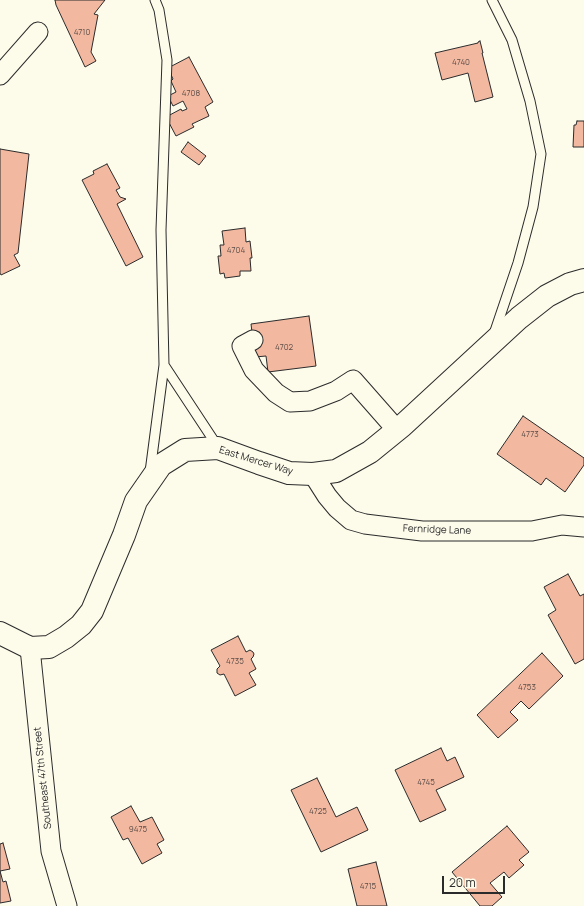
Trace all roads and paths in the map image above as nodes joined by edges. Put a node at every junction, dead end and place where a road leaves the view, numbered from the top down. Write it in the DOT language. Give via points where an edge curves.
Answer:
graph roads {
  1 [pos="155,0"];
  2 [pos="492,0"];
  3 [pos="38,32"];
  4 [pos="0,75"];
  5 [pos="584,280"];
  6 [pos="253,340"];
  7 [pos="490,345"];
  8 [pos="164,365"];
  9 [pos="396,430"];
  10 [pos="218,448"];
  11 [pos="313,474"];
  12 [pos="148,483"];
  13 [pos="584,527"];
  14 [pos="0,633"];
  15 [pos="30,648"];
  16 [pos="67,906"];
  1 -- 8 [label="lane" via="167,60 161,230"];
  2 -- 7 [label="lane" via="512,40 530,101 540,154 533,207 518,263"];
  3 -- 4 [label="street"];
  5 -- 7 [label="street, East Mercer Way" via="547,296"];
  6 -- 9 [label="street" via="242,346 254,370 280,396 290,402 310,401 336,391 353,380"];
  7 -- 9 [label="street, East Mercer Way"];
  8 -- 10 [label="lane"];
  8 -- 12 [label="lane"];
  9 -- 11 [label="street, East Mercer Way" via="370,452 336,471"];
  10 -- 11 [label="street, East Mercer Way" via="288,473"];
  10 -- 12 [label="street, East Mercer Way" via="185,450 161,465"];
  11 -- 13 [label="street, Fernridge Lane" via="337,508 351,520 365,524 422,531 532,531 562,525"];
  12 -- 15 [label="street, East Mercer Way" via="136,501 92,611 66,638 48,647"];
  14 -- 15 [label="street"];
  15 -- 16 [label="street, Southeast 47th Street" via="51,851"];
}
